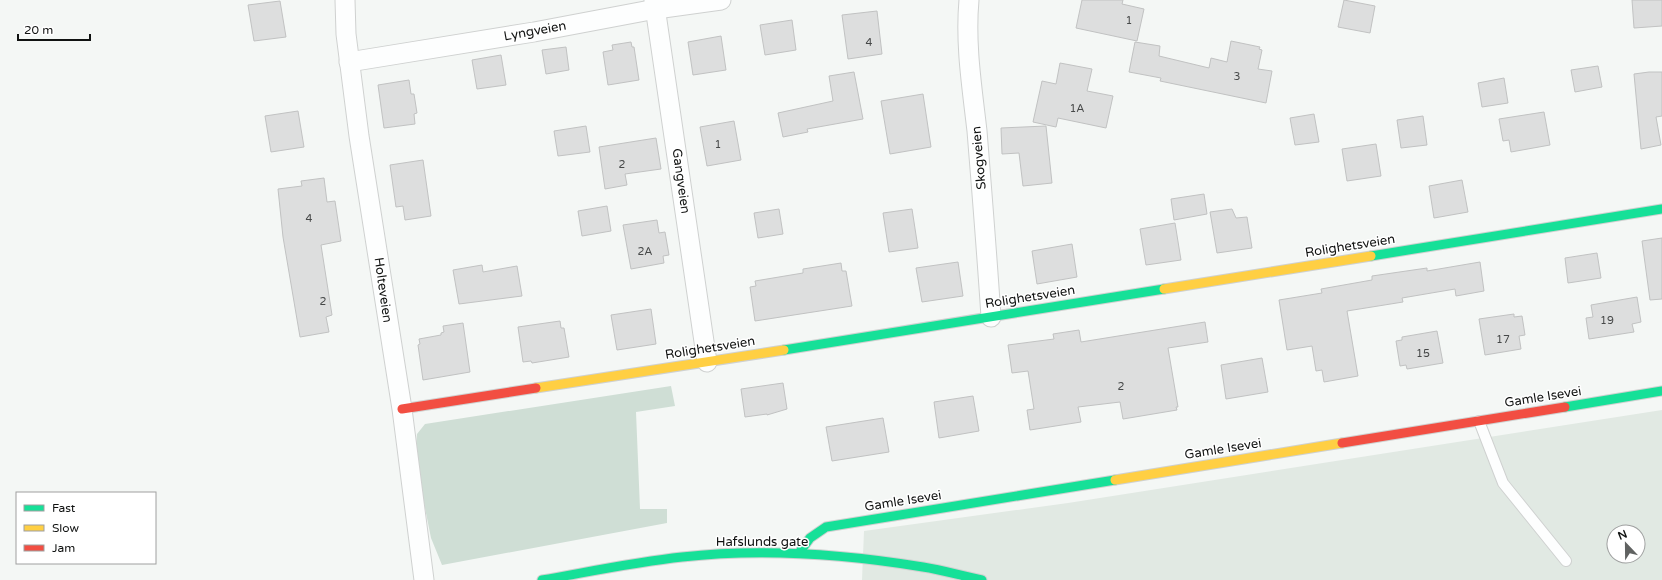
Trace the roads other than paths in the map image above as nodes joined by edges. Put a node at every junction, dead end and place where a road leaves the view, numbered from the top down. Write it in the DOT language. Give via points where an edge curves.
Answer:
graph roads {
  1 [pos="345,0"];
  2 [pos="721,0"];
  3 [pos="969,0"];
  4 [pos="655,5"];
  5 [pos="349,62"];
  6 [pos="1662,209"];
  7 [pos="991,317"];
  8 [pos="707,362"];
  9 [pos="1662,391"];
  10 [pos="402,409"];
  11 [pos="1479,421"];
  12 [pos="799,553"];
  13 [pos="1566,561"];
  14 [pos="924,567"];
  15 [pos="424,580"];
  16 [pos="542,580"];
  17 [pos="926,580"];
  18 [pos="982,580"];
  1 -- 5 [label="street, Holteveien"];
  2 -- 4 [label="street, Lyngveien"];
  3 -- 7 [label="street, Skogveien" via="968,56 985,220"];
  4 -- 5 [label="street, Lyngveien" via="534,32"];
  4 -- 8 [label="street, Gangveien"];
  5 -- 10 [label="street, Holteveien"];
  6 -- 7 [label="main road, Rolighetsveien"];
  7 -- 8 [label="main road, Rolighetsveien"];
  8 -- 10 [label="main road, Rolighetsveien"];
  9 -- 11 [label="main road, Gamle Isevei"];
  10 -- 15 [label="street, Holteveien"];
  11 -- 12 [label="main road, Gamle Isevei" via="826,526 810,538"];
  11 -- 13 [label="lane" via="1503,483"];
  12 -- 14 [label="main road, Hafslunds gate"];
  12 -- 16 [label="main road, Hafslunds gate" via="682,557"];
  14 -- 17 [label="lane"];
  14 -- 18 [label="main road, Hafslunds gate"];
}
